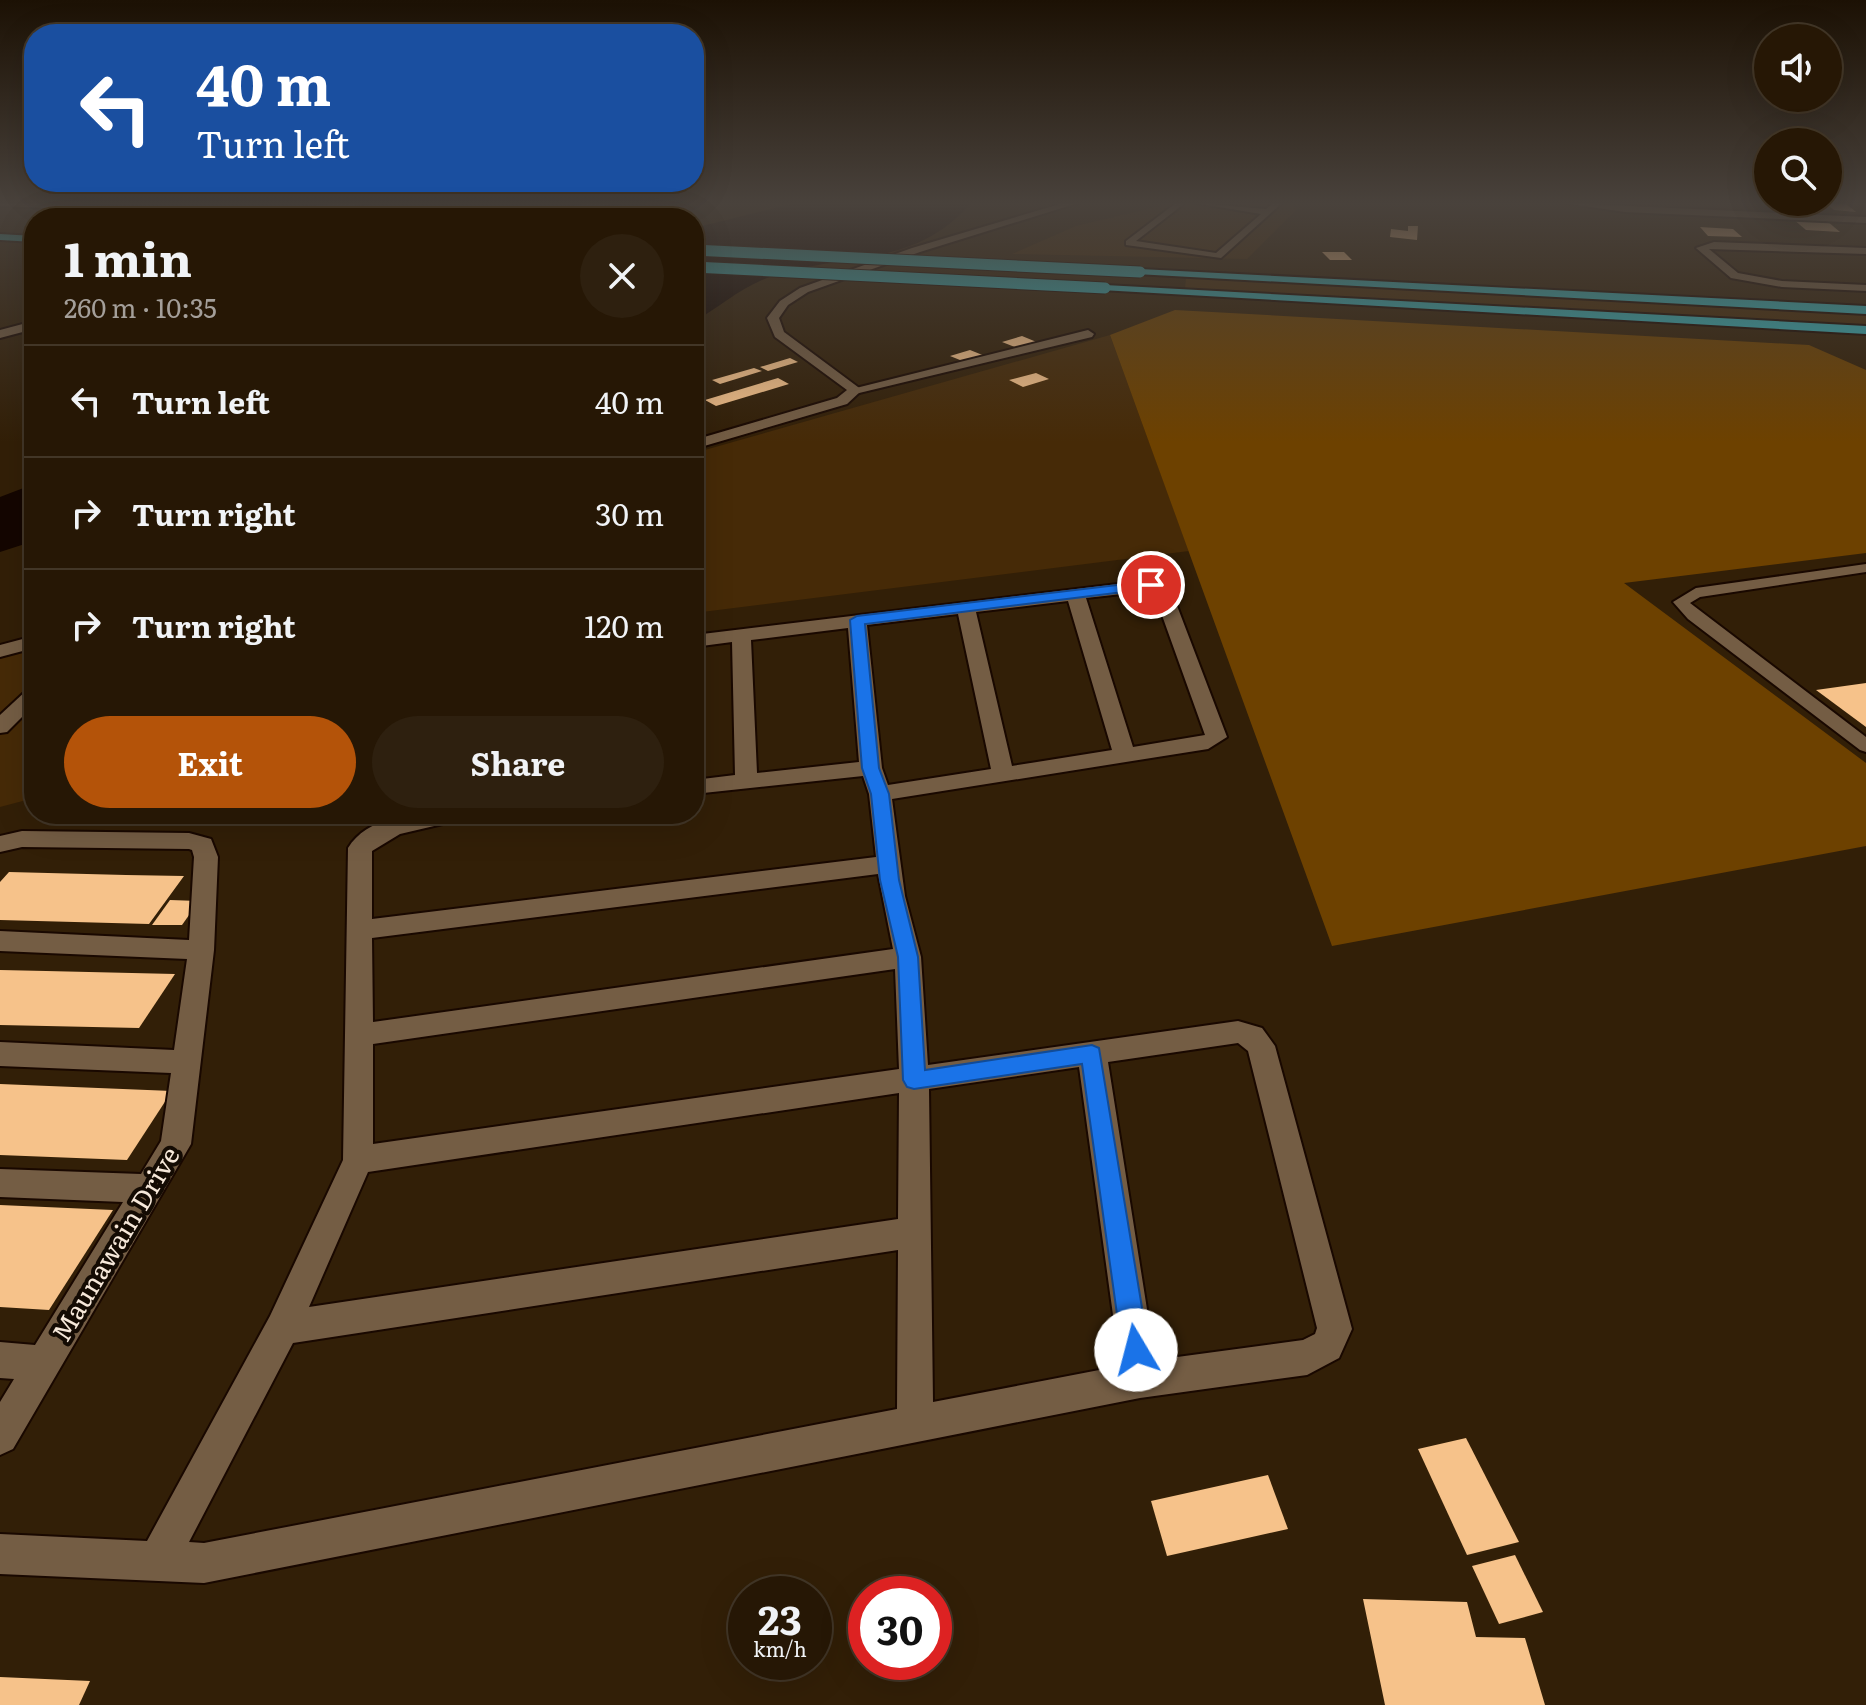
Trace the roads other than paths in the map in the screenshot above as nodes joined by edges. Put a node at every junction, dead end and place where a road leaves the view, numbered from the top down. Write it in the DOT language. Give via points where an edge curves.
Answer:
graph roads {
  1 [pos="825,283"];
  2 [pos="999,283"];
  3 [pos="1342,283"];
  4 [pos="1774,283"];
  5 [pos="1866,288"];
  6 [pos="1866,310"];
  7 [pos="24,328"];
  8 [pos="1866,330"];
  9 [pos="0,334"];
  10 [pos="1088,334"];
  11 [pos="855,390"];
  12 [pos="704,442"];
  13 [pos="1866,568"];
  14 [pos="1075,593"];
  15 [pos="966,607"];
  16 [pos="857,620"];
  17 [pos="741,635"];
  18 [pos="704,640"];
  19 [pos="24,645"];
  20 [pos="0,651"];
  21 [pos="24,704"];
  22 [pos="0,727"];
  23 [pos="1866,746"];
  24 [pos="1124,754"];
  25 [pos="871,768"];
  26 [pos="1003,774"];
  27 [pos="746,782"];
  28 [pos="704,786"];
  29 [pos="880,794"];
  30 [pos="413,824"];
  31 [pos="1,844"];
  32 [pos="887,864"];
  33 [pos="359,930"];
  34 [pos="0,941"];
  35 [pos="201,950"];
  36 [pos="908,957"];
  37 [pos="360,1035"];
  38 [pos="0,1054"];
  39 [pos="1092,1054"];
  40 [pos="186,1062"];
  41 [pos="914,1080"];
  42 [pos="358,1160"];
  43 [pos="0,1183"];
  44 [pos="150,1189"];
  45 [pos="915,1232"];
  46 [pos="282,1328"];
  47 [pos="0,1360"];
  48 [pos="43,1363"];
  49 [pos="1140,1380"];
  50 [pos="915,1424"];
  51 [pos="0,1436"];
  52 [pos="0,1554"];
  53 [pos="158,1561"];
  1 -- 11 [label="street" via="784,303 773,318 779,334"];
  2 -- 8 [label="highway, bridge"];
  3 -- 6 [label="highway, bridge"];
  4 -- 5 [label="street"];
  7 -- 9 [label="street"];
  10 -- 11 [label="street"];
  11 -- 12 [label="street" via="842,401"];
  13 -- 23 [label="lane" via="1696,593 1681,602"];
  14 -- 15 [label="street"];
  14 -- 24 [label="street"];
  14 -- 24 [label="street" via="1159,586 1216,730 1208,742"];
  15 -- 16 [label="street"];
  15 -- 26 [label="street"];
  16 -- 17 [label="street"];
  16 -- 25 [label="street"];
  17 -- 18 [label="street"];
  17 -- 27 [label="street"];
  19 -- 20 [label="street"];
  21 -- 22 [label="street"];
  24 -- 26 [label="street"];
  25 -- 27 [label="street"];
  25 -- 29 [label="street"];
  26 -- 29 [label="street"];
  27 -- 28 [label="street"];
  29 -- 32 [label="street"];
  30 -- 33 [label="street" via="370,837 360,848"];
  31 -- 35 [label="street, Maunawain Drive" via="22,839 203,845"];
  32 -- 33 [label="street"];
  32 -- 36 [label="street"];
  33 -- 37 [label="street"];
  34 -- 35 [label="street"];
  35 -- 40 [label="street, Maunawain Drive"];
  36 -- 37 [label="street"];
  36 -- 41 [label="street"];
  37 -- 42 [label="street"];
  38 -- 40 [label="street"];
  39 -- 41 [label="street"];
  39 -- 49 [label="street"];
  39 -- 49 [label="street" via="1238,1032 1261,1046 1335,1329 1327,1346 1307,1357"];
  40 -- 44 [label="street, Maunawain Drive" via="176,1144"];
  41 -- 42 [label="street"];
  41 -- 45 [label="street"];
  42 -- 46 [label="street"];
  43 -- 44 [label="street"];
  44 -- 48 [label="street, Maunawain Drive"];
  45 -- 46 [label="street"];
  45 -- 50 [label="street"];
  46 -- 53 [label="street"];
  47 -- 48 [label="street"];
  48 -- 51 [label="street, Maunawain Drive"];
  49 -- 50 [label="street"];
  50 -- 53 [label="street" via="204,1563"];
  52 -- 53 [label="street"];
}
